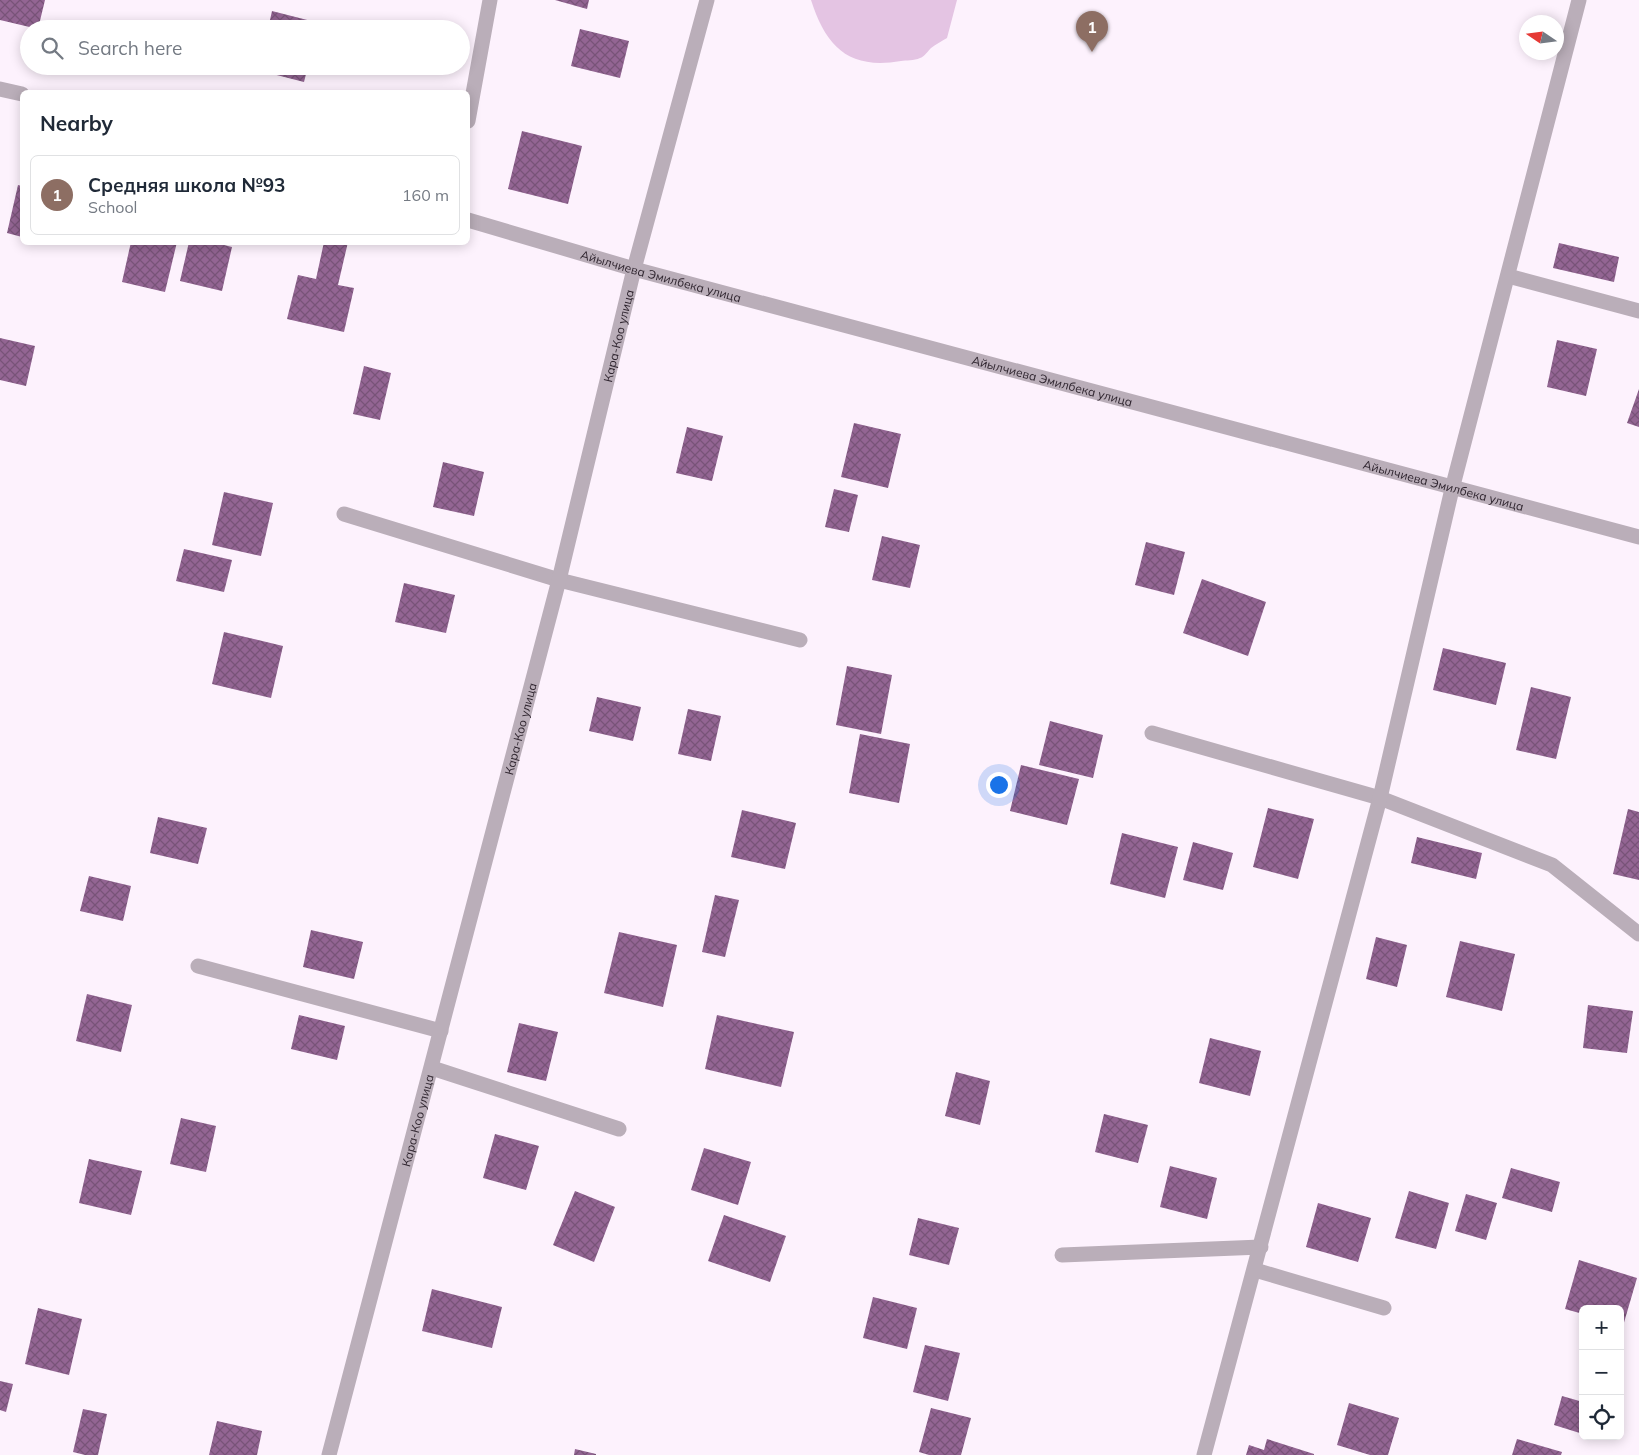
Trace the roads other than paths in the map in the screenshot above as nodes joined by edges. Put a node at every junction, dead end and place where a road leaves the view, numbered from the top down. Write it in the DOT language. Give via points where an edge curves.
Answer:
graph roads {
  1 [pos="490,0"];
  2 [pos="707,0"];
  3 [pos="1579,0"];
  4 [pos="0,89"];
  5 [pos="20,94"];
  6 [pos="470,110"];
  7 [pos="470,221"];
  8 [pos="634,269"];
  9 [pos="1508,276"];
  10 [pos="1639,311"];
  11 [pos="1452,489"];
  12 [pos="344,514"];
  13 [pos="1639,537"];
  14 [pos="559,580"];
  15 [pos="800,640"];
  16 [pos="1152,733"];
  17 [pos="1380,798"];
  18 [pos="1639,934"];
  19 [pos="198,966"];
  20 [pos="441,1030"];
  21 [pos="432,1068"];
  22 [pos="619,1129"];
  23 [pos="1261,1247"];
  24 [pos="1062,1255"];
  25 [pos="1255,1270"];
  26 [pos="1384,1308"];
  27 [pos="329,1455"];
  28 [pos="1204,1455"];
  1 -- 6 [label="street"];
  2 -- 8 [label="street, Кара-Коо улица"];
  3 -- 9 [label="street"];
  4 -- 5 [label="street"];
  7 -- 8 [label="street, Айылчиева Эмилбека улица"];
  8 -- 11 [label="street, Айылчиева Эмилбека улица"];
  8 -- 14 [label="street, Кара-Коо улица"];
  9 -- 10 [label="street"];
  9 -- 11 [label="street"];
  11 -- 13 [label="street, Айылчиева Эмилбека улица"];
  11 -- 17 [label="street"];
  12 -- 14 [label="street"];
  14 -- 15 [label="street"];
  14 -- 20 [label="street, Кара-Коо улица"];
  16 -- 17 [label="street"];
  17 -- 18 [label="street" via="1552,865"];
  17 -- 23 [label="street"];
  19 -- 20 [label="street"];
  20 -- 21 [label="street, Кара-Коо улица"];
  21 -- 22 [label="street"];
  21 -- 27 [label="street, Кара-Коо улица"];
  23 -- 24 [label="street"];
  23 -- 25 [label="street"];
  25 -- 26 [label="street"];
  25 -- 28 [label="street"];
}
